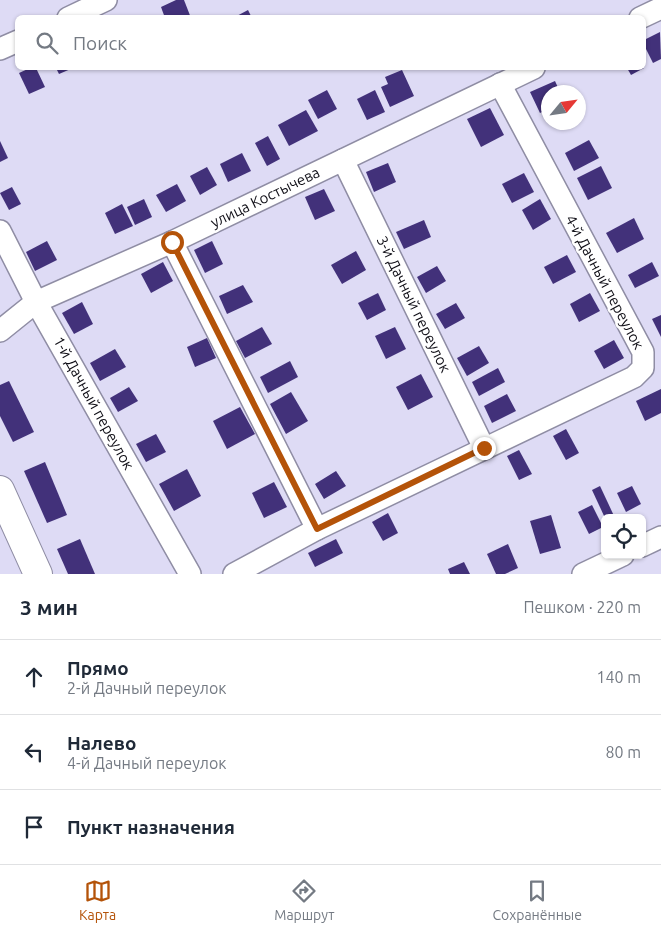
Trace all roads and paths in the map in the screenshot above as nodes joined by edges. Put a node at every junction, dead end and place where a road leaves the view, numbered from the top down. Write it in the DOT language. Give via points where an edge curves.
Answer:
graph roads {
  1 [pos="106,0"];
  2 [pos="661,8"];
  3 [pos="74,15"];
  4 [pos="646,15"];
  5 [pos="15,42"];
  6 [pos="0,49"];
  7 [pos="530,70"];
  8 [pos="500,84"];
  9 [pos="343,160"];
  10 [pos="0,231"];
  11 [pos="172,242"];
  12 [pos="36,302"];
  13 [pos="0,331"];
  14 [pos="484,448"];
  15 [pos="0,490"];
  16 [pos="317,529"];
  17 [pos="661,538"];
  18 [pos="646,544"];
  19 [pos="615,559"];
  20 [pos="38,574"];
  21 [pos="190,574"];
  22 [pos="234,574"];
  23 [pos="583,574"];
  1 -- 3 [label="street"];
  2 -- 4 [label="street"];
  5 -- 6 [label="street"];
  7 -- 8 [label="street, улица Костычева"];
  8 -- 9 [label="street, улица Костычева"];
  8 -- 14 [label="street, 4-й Дачный переулок" via="643,352 643,368 634,378"];
  9 -- 11 [label="street, улица Костычева"];
  9 -- 14 [label="street, 3-й Дачный переулок"];
  10 -- 12 [label="street, 1-й Дачный переулок"];
  11 -- 12 [label="street, улица Костычева"];
  11 -- 16 [label="street"];
  12 -- 13 [label="street, улица Костычева"];
  12 -- 21 [label="street, 1-й Дачный переулок"];
  14 -- 16 [label="street, 4-й Дачный переулок"];
  15 -- 20 [label="main road"];
  16 -- 22 [label="street, 4-й Дачный переулок"];
  17 -- 18 [label="street"];
  19 -- 23 [label="street"];
}
